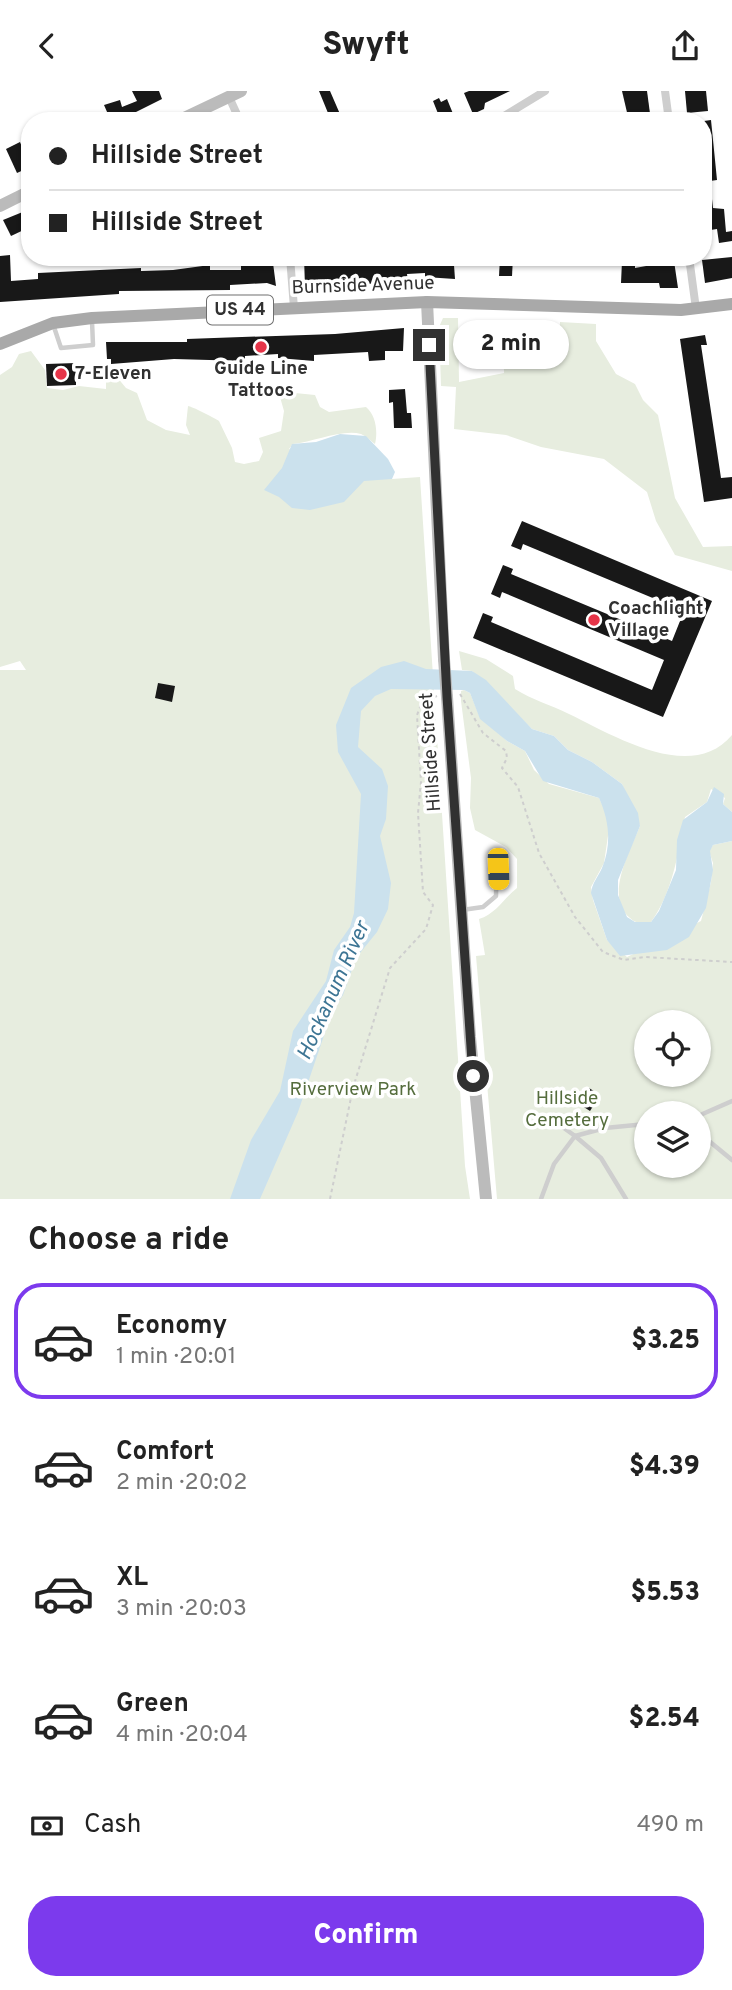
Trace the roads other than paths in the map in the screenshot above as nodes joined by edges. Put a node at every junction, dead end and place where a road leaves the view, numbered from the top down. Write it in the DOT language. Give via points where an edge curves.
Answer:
graph roads {
  1 [pos="241,91"];
  2 [pos="545,91"];
  3 [pos="665,91"];
  4 [pos="229,97"];
  5 [pos="197,112"];
  6 [pos="236,112"];
  7 [pos="511,112"];
  8 [pos="668,112"];
  9 [pos="21,196"];
  10 [pos="0,206"];
  11 [pos="291,266"];
  12 [pos="690,266"];
  13 [pos="427,302"];
  14 [pos="732,304"];
  15 [pos="294,308"];
  16 [pos="696,309"];
  17 [pos="92,318"];
  18 [pos="53,323"];
  19 [pos="0,344"];
  20 [pos="497,851"];
  21 [pos="461,910"];
  22 [pos="732,1101"];
  23 [pos="711,1110"];
  24 [pos="557,1123"];
  25 [pos="634,1125"];
  26 [pos="575,1136"];
  27 [pos="711,1143"];
  28 [pos="732,1160"];
  29 [pos="485,1199"];
  30 [pos="541,1199"];
  31 [pos="626,1199"];
  1 -- 4 [label="main road"];
  2 -- 7 [label="street"];
  3 -- 8 [label="street"];
  4 -- 5 [label="main road"];
  4 -- 6 [label="street"];
  9 -- 10 [label="main road"];
  11 -- 15 [label="street"];
  12 -- 16 [label="street"];
  13 -- 15 [label="main road, Burnside Avenue / US 44"];
  13 -- 16 [label="main road, Burnside Avenue / US 44"];
  13 -- 21 [label="main road, Hillside Street, bridge"];
  14 -- 16 [label="main road, Burnside Avenue / US 44"];
  15 -- 17 [label="main road, Burnside Avenue / US 44"];
  17 -- 18 [label="main road, Burnside Avenue / US 44"];
  17 -- 18 [label="lane" via="93,345 61,348"];
  18 -- 19 [label="main road, Burnside Avenue / US 44"];
  20 -- 21 [label="lane" via="496,896 483,907"];
  21 -- 29 [label="main road, Hillside Street"];
  22 -- 23 [label="lane"];
  24 -- 26 [label="lane"];
  25 -- 26 [label="lane"];
  26 -- 30 [label="lane" via="554,1164"];
  26 -- 31 [label="lane" via="601,1158"];
  27 -- 28 [label="lane"];
}
